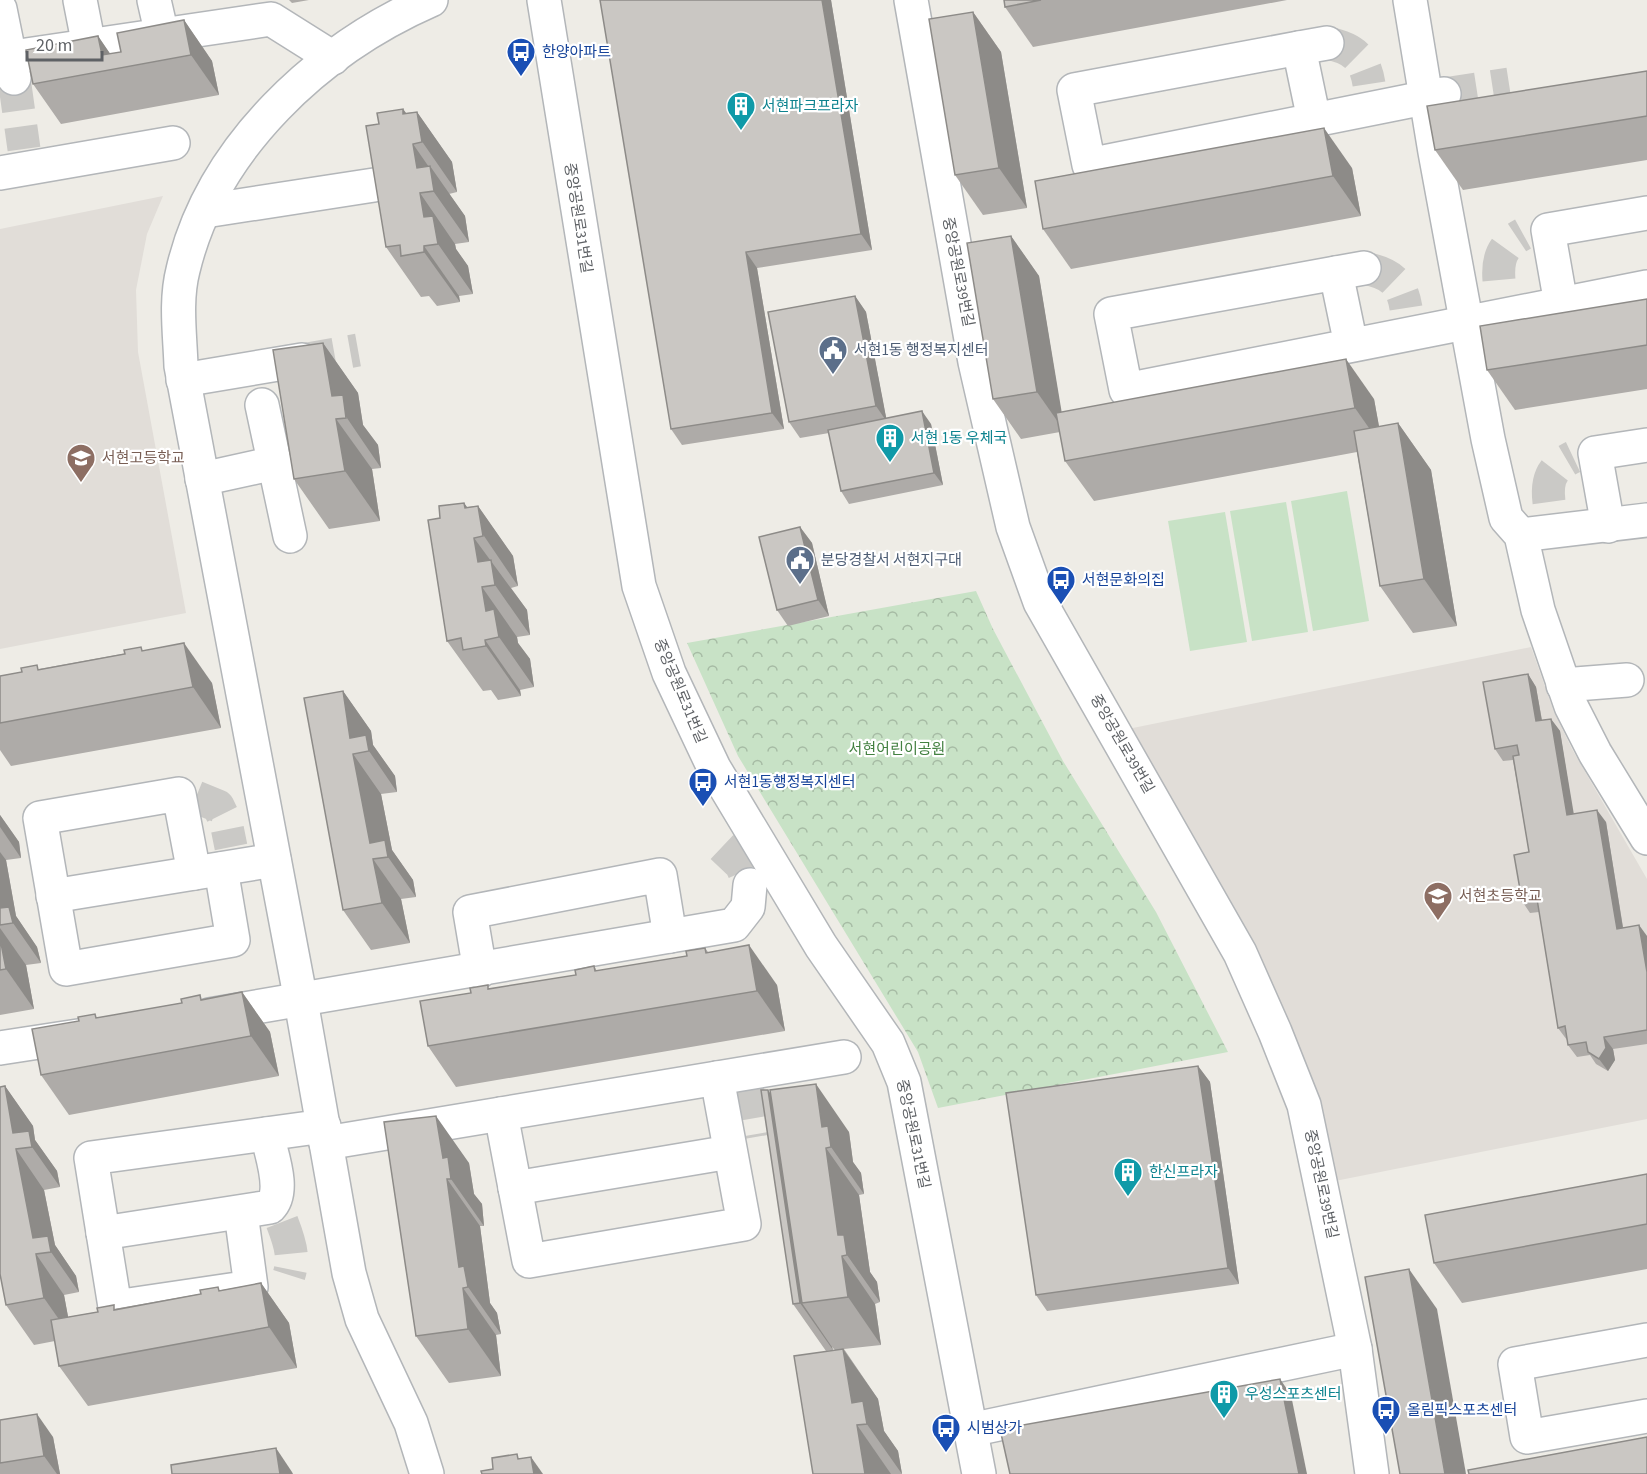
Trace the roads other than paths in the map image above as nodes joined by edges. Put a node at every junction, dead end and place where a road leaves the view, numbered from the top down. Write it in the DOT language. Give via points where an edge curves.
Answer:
graph roads {
  1 [pos="80,0"];
  2 [pos="154,0"];
  3 [pos="432,0"];
  4 [pos="544,0"];
  5 [pos="911,0"];
  6 [pos="1410,0"];
  7 [pos="0,9"];
  8 [pos="230,12"];
  9 [pos="162,35"];
  10 [pos="89,46"];
  11 [pos="333,58"];
  12 [pos="8,65"];
  13 [pos="1435,95"];
  14 [pos="1314,120"];
  15 [pos="173,143"];
  16 [pos="0,173"];
  17 [pos="374,185"];
  18 [pos="205,211"];
  19 [pos="1647,213"];
  20 [pos="1647,287"];
  21 [pos="1561,304"];
  22 [pos="1467,321"];
  23 [pos="1351,345"];
  24 [pos="302,360"];
  25 [pos="183,380"];
  26 [pos="262,405"];
  27 [pos="1647,445"];
  28 [pos="275,463"];
  29 [pos="202,479"];
  30 [pos="1647,520"];
  31 [pos="1608,526"];
  32 [pos="1521,535"];
  33 [pos="290,536"];
  34 [pos="1627,680"];
  35 [pos="1563,685"];
  36 [pos="1647,838"];
  37 [pos="274,860"];
  38 [pos="220,864"];
  39 [pos="750,885"];
  40 [pos="53,896"];
  41 [pos="670,936"];
  42 [pos="480,971"];
  43 [pos="301,1001"];
  44 [pos="174,1021"];
  45 [pos="104,1032"];
  46 [pos="0,1048"];
  47 [pos="844,1057"];
  48 [pos="737,1079"];
  49 [pos="501,1114"];
  50 [pos="267,1134"];
  51 [pos="325,1135"];
  52 [pos="730,1152"];
  53 [pos="515,1188"];
  54 [pos="264,1214"];
  55 [pos="103,1233"];
  56 [pos="1647,1340"];
  57 [pos="1355,1349"];
  58 [pos="1647,1416"];
  59 [pos="970,1430"];
  60 [pos="427,1474"];
  61 [pos="979,1474"];
  62 [pos="1372,1474"];
  1 -- 10 [label="street"];
  2 -- 9 [label="street"];
  3 -- 11 [label="street" via="394,16"];
  4 -- 59 [label="street, 중앙공원로31번길" via="639,586 669,673 714,768 821,945 888,1044 904,1082"];
  5 -- 57 [label="street, 중앙공원로39번길" via="973,351 1013,527 1040,603 1201,881 1240,953 1275,1032 1304,1105"];
  6 -- 13 [label="street"];
  7 -- 12 [label="street"];
  8 -- 9 [label="street"];
  8 -- 11 [label="street" via="271,19"];
  9 -- 10 [label="street"];
  10 -- 12 [label="street"];
  11 -- 18 [label="street" via="266,117 242,148"];
  13 -- 14 [label="street"];
  13 -- 22 [label="street"];
  14 -- 14 [label="street" via="1089,165 1074,90 1313,46"];
  15 -- 16 [label="street"];
  17 -- 18 [label="street"];
  18 -- 25 [label="street" via="192,238 178,301"];
  19 -- 21 [label="street" via="1536,232"];
  20 -- 21 [label="street"];
  21 -- 22 [label="street"];
  22 -- 23 [label="street"];
  22 -- 32 [label="street" via="1506,518"];
  23 -- 23 [label="street" via="1126,390 1111,314 1350,270"];
  24 -- 25 [label="street"];
  25 -- 29 [label="street"];
  26 -- 28 [label="street"];
  27 -- 31 [label="street" via="1584,455"];
  28 -- 29 [label="street"];
  28 -- 33 [label="street"];
  29 -- 37 [label="street"];
  30 -- 31 [label="street"];
  31 -- 32 [label="street"];
  32 -- 35 [label="street" via="1538,610"];
  34 -- 35 [label="street"];
  35 -- 36 [label="street" via="1595,753"];
  37 -- 38 [label="street"];
  37 -- 43 [label="street"];
  38 -- 40 [label="street"];
  38 -- 40 [label="street" via="179,795 40,818"];
  38 -- 40 [label="street" via="233,940 66,969"];
  39 -- 41 [label="street" via="748,907 734,925"];
  41 -- 42 [label="street"];
  41 -- 42 [label="street" via="660,875 470,912"];
  42 -- 43 [label="street"];
  43 -- 44 [label="street"];
  43 -- 51 [label="street"];
  45 -- 46 [label="street"];
  47 -- 48 [label="street"];
  48 -- 49 [label="street"];
  48 -- 52 [label="street"];
  49 -- 51 [label="street"];
  49 -- 53 [label="street"];
  50 -- 51 [label="street"];
  50 -- 54 [label="street" via="278,1192 276,1201"];
  50 -- 55 [label="street" via="91,1158"];
  51 -- 60 [label="street" via="349,1273 362,1319 411,1423"];
  52 -- 53 [label="street"];
  52 -- 53 [label="street" via="744,1224 529,1261"];
  54 -- 55 [label="street"];
  54 -- 55 [label="street" via="251,1287 115,1307"];
  56 -- 58 [label="street" via="1515,1364 1527,1437"];
  57 -- 59 [label="street"];
  57 -- 62 [label="street, 중앙공원로39번길"];
  59 -- 61 [label="street, 중앙공원로31번길"];
}
